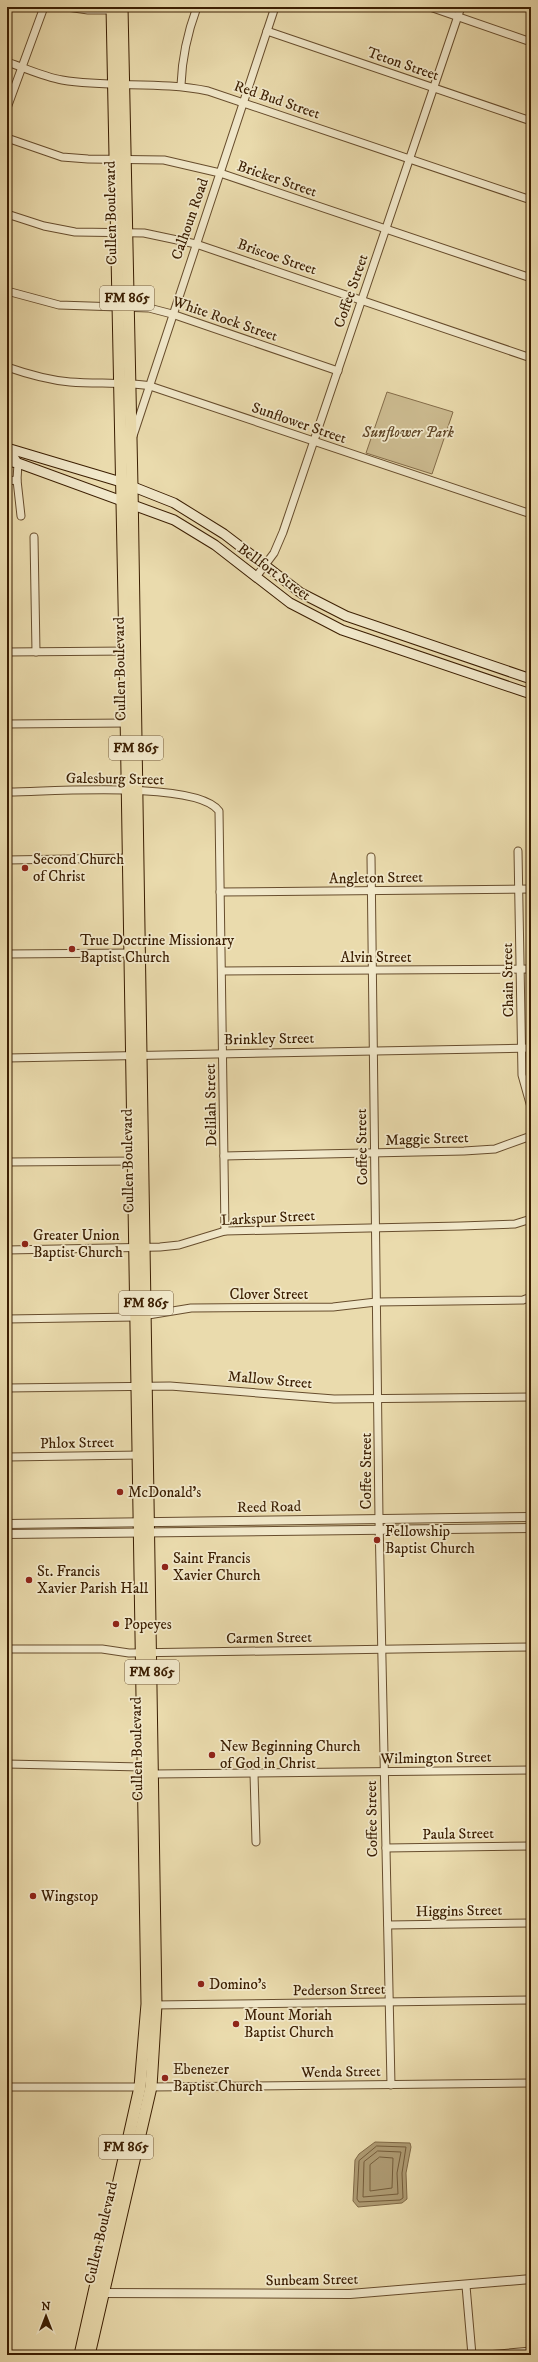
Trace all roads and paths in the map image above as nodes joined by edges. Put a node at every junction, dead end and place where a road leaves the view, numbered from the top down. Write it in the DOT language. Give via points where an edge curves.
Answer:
graph roads {
  1 [pos="44,7"];
  2 [pos="67,7"];
  3 [pos="197,7"];
  4 [pos="275,7"];
  5 [pos="430,7"];
  6 [pos="461,7"];
  7 [pos="117,8"];
  8 [pos="458,18"];
  9 [pos="267,31"];
  10 [pos="531,42"];
  11 [pos="7,62"];
  12 [pos="22,68"];
  13 [pos="118,85"];
  14 [pos="181,85"];
  15 [pos="434,88"];
  16 [pos="244,102"];
  17 [pos="7,108"];
  18 [pos="531,122"];
  19 [pos="7,138"];
  20 [pos="410,159"];
  21 [pos="120,160"];
  22 [pos="220,173"];
  23 [pos="531,200"];
  24 [pos="7,214"];
  25 [pos="386,229"];
  26 [pos="121,233"];
  27 [pos="196,244"];
  28 [pos="531,278"];
  29 [pos="7,291"];
  30 [pos="362,300"];
  31 [pos="122,307"];
  32 [pos="172,314"];
  33 [pos="531,358"];
  34 [pos="7,367"];
  35 [pos="338,371"];
  36 [pos="124,383"];
  37 [pos="150,386"];
  38 [pos="131,441"];
  39 [pos="315,442"];
  40 [pos="8,447"];
  41 [pos="7,462"];
  42 [pos="18,463"];
  43 [pos="17,480"];
  44 [pos="7,481"];
  45 [pos="127,484"];
  46 [pos="126,501"];
  47 [pos="531,514"];
  48 [pos="21,516"];
  49 [pos="224,534"];
  50 [pos="34,537"];
  51 [pos="215,545"];
  52 [pos="266,566"];
  53 [pos="256,577"];
  54 [pos="346,616"];
  55 [pos="342,630"];
  56 [pos="425,644"];
  57 [pos="130,651"];
  58 [pos="7,652"];
  59 [pos="36,652"];
  60 [pos="422,657"];
  61 [pos="504,670"];
  62 [pos="531,679"];
  63 [pos="500,684"];
  64 [pos="531,694"];
  65 [pos="131,723"];
  66 [pos="7,724"];
  67 [pos="132,791"];
  68 [pos="7,792"];
  69 [pos="219,810"];
  70 [pos="518,851"];
  71 [pos="371,857"];
  72 [pos="133,858"];
  73 [pos="7,860"];
  74 [pos="531,889"];
  75 [pos="519,890"];
  76 [pos="371,891"];
  77 [pos="220,892"];
  78 [pos="134,953"];
  79 [pos="7,954"];
  80 [pos="521,969"];
  81 [pos="531,969"];
  82 [pos="222,971"];
  83 [pos="372,971"];
  84 [pos="522,1048"];
  85 [pos="531,1048"];
  86 [pos="373,1050"];
  87 [pos="223,1053"];
  88 [pos="136,1057"];
  89 [pos="7,1058"];
  90 [pos="531,1107"];
  91 [pos="531,1136"];
  92 [pos="374,1153"];
  93 [pos="224,1156"];
  94 [pos="138,1161"];
  95 [pos="7,1162"];
  96 [pos="531,1219"];
  97 [pos="376,1227"];
  98 [pos="226,1232"];
  99 [pos="140,1248"];
  100 [pos="7,1250"];
  101 [pos="531,1297"];
  102 [pos="376,1302"];
  103 [pos="141,1317"];
  104 [pos="7,1319"];
  105 [pos="142,1387"];
  106 [pos="7,1388"];
  107 [pos="531,1397"];
  108 [pos="378,1400"];
  109 [pos="143,1455"];
  110 [pos="7,1457"];
  111 [pos="502,1517"];
  112 [pos="531,1517"];
  113 [pos="379,1519"];
  114 [pos="242,1521"];
  115 [pos="7,1524"];
  116 [pos="45,1524"];
  117 [pos="144,1527"];
  118 [pos="502,1528"];
  119 [pos="531,1528"];
  120 [pos="380,1529"];
  121 [pos="242,1531"];
  122 [pos="7,1534"];
  123 [pos="45,1534"];
  124 [pos="531,1647"];
  125 [pos="7,1649"];
  126 [pos="382,1649"];
  127 [pos="146,1652"];
  128 [pos="7,1764"];
  129 [pos="142,1767"];
  130 [pos="531,1770"];
  131 [pos="385,1772"];
  132 [pos="153,1774"];
  133 [pos="254,1774"];
  134 [pos="256,1842"];
  135 [pos="531,1846"];
  136 [pos="386,1848"];
  137 [pos="149,1859"];
  138 [pos="531,1923"];
  139 [pos="388,1925"];
  140 [pos="531,2000"];
  141 [pos="390,2002"];
  142 [pos="152,2005"];
  143 [pos="531,2083"];
  144 [pos="391,2085"];
  145 [pos="7,2087"];
  146 [pos="145,2087"];
  147 [pos="128,2138"];
  148 [pos="130,2173"];
  149 [pos="112,2231"];
  150 [pos="531,2279"];
  151 [pos="466,2286"];
  152 [pos="98,2293"];
  153 [pos="531,2351"];
  154 [pos="80,2355"];
  155 [pos="89,2355"];
  156 [pos="472,2355"];
  157 [pos="487,2355"];
  1 -- 12 [label="street"];
  2 -- 7 [label="street" via="88,10"];
  3 -- 14 [label="street" via="186,39"];
  4 -- 9 [label="street, Calhoun Road"];
  5 -- 8 [label="street"];
  6 -- 8 [label="street, Coffee Street"];
  7 -- 13 [label="main road, Cullen Boulevard / FM 865"];
  8 -- 10 [label="street"];
  8 -- 15 [label="street, Coffee Street"];
  9 -- 15 [label="street, Teton Street"];
  9 -- 16 [label="street, Calhoun Road"];
  11 -- 12 [label="street, Red Bud Street"];
  12 -- 13 [label="street, Red Bud Street" via="61,80"];
  12 -- 17 [label="street"];
  13 -- 14 [label="street, Red Bud Street"];
  13 -- 21 [label="main road, Cullen Boulevard / FM 865"];
  14 -- 16 [label="street, Red Bud Street"];
  15 -- 18 [label="street, Teton Street"];
  15 -- 20 [label="street, Coffee Street"];
  16 -- 20 [label="street, Red Bud Street"];
  16 -- 22 [label="street, Calhoun Road"];
  19 -- 21 [label="street, Bricker Street" via="62,157"];
  20 -- 23 [label="street, Red Bud Street"];
  20 -- 25 [label="street, Coffee Street"];
  21 -- 22 [label="street, Bricker Street" via="164,160"];
  21 -- 26 [label="main road, Cullen Boulevard / FM 865"];
  22 -- 25 [label="street, Bricker Street"];
  22 -- 27 [label="street, Calhoun Road"];
  24 -- 26 [label="street, Briscoe Street" via="44,226 75,232"];
  25 -- 28 [label="street, Bricker Street"];
  25 -- 30 [label="street, Coffee Street"];
  26 -- 27 [label="street, Briscoe Street" via="160,235"];
  26 -- 31 [label="main road, Cullen Boulevard / FM 865"];
  27 -- 30 [label="street, Briscoe Street"];
  27 -- 32 [label="street, Calhoun Road"];
  29 -- 31 [label="street, White Rock Street" via="59,305"];
  30 -- 33 [label="street, Briscoe Street"];
  30 -- 35 [label="street, Coffee Street"];
  31 -- 32 [label="street, White Rock Street" via="149,308"];
  31 -- 36 [label="main road, Cullen Boulevard / FM 865"];
  32 -- 35 [label="street, White Rock Street"];
  32 -- 37 [label="street, Calhoun Road"];
  34 -- 36 [label="street" via="30,375 70,382"];
  35 -- 39 [label="street, Coffee Street"];
  36 -- 37 [label="street, Sunflower Street"];
  36 -- 38 [label="main road, Cullen Boulevard / FM 865"];
  36 -- 45 [label="main road, Cullen Boulevard / FM 865"];
  37 -- 38 [label="street, Calhoun Road"];
  37 -- 39 [label="street, Sunflower Street"];
  38 -- 45 [label="main road, Cullen Boulevard / FM 865"];
  39 -- 47 [label="street, Sunflower Street"];
  39 -- 52 [label="street, Coffee Street" via="283,532"];
  40 -- 42 [label="street"];
  40 -- 45 [label="main road, Bellfort Street"];
  41 -- 42 [label="main road, Bellfort Street"];
  42 -- 43 [label="street"];
  42 -- 46 [label="main road, Bellfort Street"];
  43 -- 44 [label="street"];
  43 -- 48 [label="street"];
  45 -- 46 [label="main road, Cullen Boulevard / FM 865"];
  45 -- 49 [label="main road, Bellfort Street" via="174,503"];
  46 -- 51 [label="main road, Bellfort Street" via="174,520"];
  46 -- 57 [label="main road, Cullen Boulevard / FM 865"];
  49 -- 51 [label="main road"];
  49 -- 52 [label="main road, Bellfort Street"];
  50 -- 59 [label="street"];
  51 -- 53 [label="main road, Bellfort Street"];
  52 -- 53 [label="street, Coffee Street"];
  52 -- 54 [label="main road, Bellfort Street" via="301,593"];
  53 -- 55 [label="main road, Bellfort Street" via="290,603"];
  54 -- 55 [label="main road"];
  54 -- 56 [label="main road, Bellfort Street"];
  55 -- 60 [label="main road, Bellfort Street"];
  56 -- 60 [label="main road"];
  56 -- 61 [label="main road, Bellfort Street"];
  57 -- 59 [label="street"];
  57 -- 65 [label="main road, Cullen Boulevard / FM 865"];
  58 -- 59 [label="street"];
  60 -- 63 [label="main road, Bellfort Street"];
  61 -- 62 [label="main road, Bellfort Street"];
  61 -- 63 [label="main road"];
  63 -- 64 [label="main road, Bellfort Street"];
  65 -- 66 [label="street"];
  65 -- 67 [label="main road, Cullen Boulevard / FM 865"];
  67 -- 68 [label="street, Galesburg Street"];
  67 -- 69 [label="street, Galesburg Street" via="160,791 188,796 216,806"];
  67 -- 72 [label="main road, Cullen Boulevard / FM 865"];
  69 -- 77 [label="street, Delilah Street"];
  70 -- 75 [label="street, Chain Street"];
  71 -- 76 [label="street, Coffee Street"];
  72 -- 73 [label="street"];
  72 -- 78 [label="main road, Cullen Boulevard / FM 865"];
  74 -- 75 [label="street, Angleton Street"];
  75 -- 76 [label="street, Angleton Street"];
  75 -- 80 [label="street, Chain Street"];
  76 -- 77 [label="street, Angleton Street"];
  76 -- 83 [label="street, Coffee Street"];
  77 -- 82 [label="street, Delilah Street"];
  78 -- 79 [label="street"];
  78 -- 88 [label="main road, Cullen Boulevard / FM 865"];
  80 -- 81 [label="street, Alvin Street"];
  80 -- 83 [label="street, Alvin Street"];
  80 -- 84 [label="street, Chain Street"];
  82 -- 83 [label="street, Alvin Street"];
  82 -- 87 [label="street, Delilah Street"];
  83 -- 86 [label="street, Coffee Street"];
  84 -- 85 [label="street, Brinkley Street"];
  84 -- 86 [label="street, Brinkley Street"];
  84 -- 90 [label="street, Chain Street" via="524,1087"];
  86 -- 87 [label="street, Brinkley Street"];
  86 -- 92 [label="street, Coffee Street"];
  87 -- 88 [label="street, Brinkley Street"];
  87 -- 93 [label="street, Delilah Street"];
  88 -- 89 [label="street, Brinkley Street"];
  88 -- 94 [label="main road, Cullen Boulevard / FM 865"];
  91 -- 92 [label="street, Maggie Street" via="496,1149"];
  92 -- 93 [label="street, Maggie Street"];
  92 -- 97 [label="street, Coffee Street"];
  93 -- 98 [label="street, Delilah Street"];
  94 -- 95 [label="street"];
  94 -- 99 [label="main road, Cullen Boulevard / FM 865"];
  96 -- 97 [label="street, Larkspur Street" via="515,1224"];
  97 -- 98 [label="street, Larkspur Street"];
  97 -- 102 [label="street, Coffee Street"];
  98 -- 99 [label="street, Larkspur Street" via="179,1245"];
  99 -- 100 [label="street, Larkspur Street"];
  99 -- 103 [label="main road, Cullen Boulevard / FM 865"];
  101 -- 102 [label="street, Clover Street" via="523,1300"];
  102 -- 103 [label="street, Clover Street" via="333,1307 191,1308"];
  102 -- 108 [label="street, Coffee Street"];
  103 -- 104 [label="street, Clover Street"];
  103 -- 105 [label="main road, Cullen Boulevard / FM 865"];
  105 -- 106 [label="street, Mallow Street"];
  105 -- 108 [label="street, Mallow Street" via="220,1389 334,1399"];
  105 -- 109 [label="main road, Cullen Boulevard / FM 865"];
  107 -- 108 [label="street, Mallow Street"];
  108 -- 113 [label="street, Coffee Street"];
  109 -- 110 [label="street, Phlox Street"];
  109 -- 117 [label="main road, Cullen Boulevard / FM 865"];
  111 -- 112 [label="street, Reed Road"];
  111 -- 113 [label="street, Reed Road"];
  111 -- 118 [label="street"];
  113 -- 114 [label="street, Reed Road"];
  113 -- 120 [label="street, Coffee Street"];
  114 -- 117 [label="street, Reed Road"];
  114 -- 121 [label="street"];
  115 -- 116 [label="street, Reed Road"];
  116 -- 117 [label="street, Reed Road"];
  116 -- 123 [label="street"];
  117 -- 121 [label="street, Reed Road"];
  117 -- 123 [label="street, Reed Road"];
  117 -- 127 [label="main road, Cullen Boulevard / FM 865"];
  118 -- 119 [label="street, Reed Road"];
  118 -- 120 [label="street, Reed Road"];
  120 -- 121 [label="street, Reed Road"];
  120 -- 126 [label="street, Coffee Street"];
  122 -- 123 [label="street, Reed Road"];
  124 -- 126 [label="street, Carmen Street"];
  125 -- 127 [label="street, Carmen Street" via="102,1649"];
  126 -- 127 [label="street, Carmen Street"];
  126 -- 131 [label="street, Coffee Street"];
  127 -- 129 [label="main road, Cullen Boulevard / FM 865"];
  127 -- 132 [label="main road, Cullen Boulevard / FM 865"];
  128 -- 129 [label="street"];
  129 -- 132 [label="street"];
  129 -- 137 [label="main road, Cullen Boulevard / FM 865"];
  130 -- 131 [label="street, Wilmington Street"];
  131 -- 133 [label="street, Wilmington Street"];
  131 -- 136 [label="street, Coffee Street"];
  132 -- 133 [label="street, Wilmington Street"];
  132 -- 137 [label="main road, Cullen Boulevard / FM 865"];
  133 -- 134 [label="street"];
  135 -- 136 [label="street, Paula Street"];
  136 -- 139 [label="street, Coffee Street"];
  137 -- 142 [label="main road, Cullen Boulevard / FM 865"];
  138 -- 139 [label="street, Higgins Street"];
  139 -- 141 [label="street, Coffee Street"];
  140 -- 141 [label="street, Pederson Street"];
  141 -- 142 [label="street, Pederson Street"];
  141 -- 144 [label="street, Coffee Street"];
  142 -- 146 [label="main road, Cullen Boulevard / FM 865"];
  143 -- 144 [label="street, Wenda Street"];
  144 -- 146 [label="street, Wenda Street"];
  145 -- 146 [label="street, Wenda Street"];
  146 -- 147 [label="main road, Cullen Boulevard / FM 865"];
  146 -- 148 [label="main road, Cullen Boulevard / FM 865"];
  147 -- 148 [label="main road" via="131,2147 126,2170"];
  147 -- 149 [label="main road, Cullen Boulevard / FM 865"];
  148 -- 149 [label="main road, Cullen Boulevard / FM 865"];
  149 -- 152 [label="main road, Cullen Boulevard / FM 865"];
  150 -- 151 [label="street, Sunbeam Street"];
  151 -- 152 [label="street, Sunbeam Street" via="350,2294"];
  151 -- 156 [label="street"];
  152 -- 154 [label="main road, Cullen Boulevard / FM 865"];
  152 -- 155 [label="main road, Cullen Boulevard / FM 865"];
  153 -- 157 [label="street"];
}
